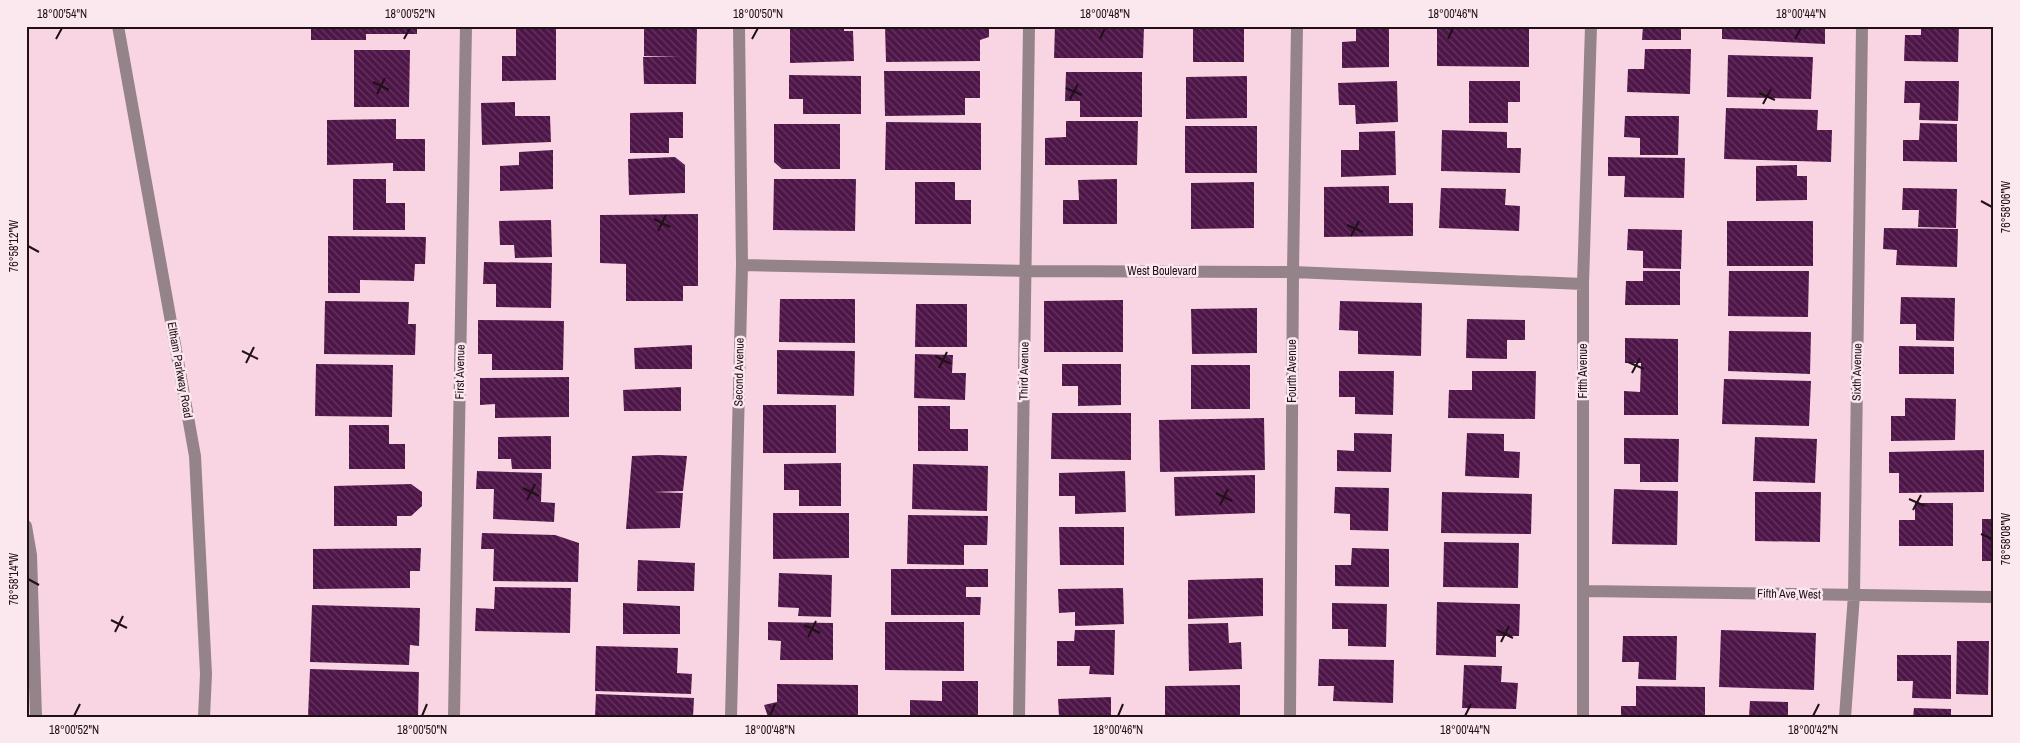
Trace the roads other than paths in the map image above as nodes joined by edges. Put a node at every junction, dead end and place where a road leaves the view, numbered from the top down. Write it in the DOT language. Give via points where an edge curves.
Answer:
graph roads {
  1 [pos="118,26"];
  2 [pos="466,26"];
  3 [pos="739,26"];
  4 [pos="1029,26"];
  5 [pos="1297,26"];
  6 [pos="1591,26"];
  7 [pos="1862,26"];
  8 [pos="742,265"];
  9 [pos="1025,271"];
  10 [pos="1293,272"];
  11 [pos="1582,284"];
  12 [pos="26,526"];
  13 [pos="1584,591"];
  14 [pos="1854,595"];
  15 [pos="1994,597"];
  16 [pos="36,717"];
  17 [pos="204,717"];
  18 [pos="454,717"];
  19 [pos="731,717"];
  20 [pos="1019,717"];
  21 [pos="1290,717"];
  22 [pos="1583,717"];
  23 [pos="1845,717"];
  1 -- 17 [label="street, Eltham Parkway Road" via="195,456 206,674"];
  2 -- 18 [label="street, First Avenue"];
  3 -- 8 [label="street, Second Avenue"];
  4 -- 9 [label="street, Third Avenue"];
  5 -- 10 [label="street, Fourth Avenue"];
  6 -- 11 [label="street, Fifth Avenue"];
  7 -- 14 [label="street, Sixth Avenue"];
  8 -- 9 [label="street, West Boulevard"];
  8 -- 19 [label="street, Second Avenue"];
  9 -- 10 [label="street, West Boulevard"];
  9 -- 20 [label="street, Third Avenue"];
  10 -- 11 [label="street, West Boulevard"];
  10 -- 21 [label="street, Fourth Avenue"];
  11 -- 13 [label="street, Fifth Avenue"];
  12 -- 16 [label="street" via="31,555"];
  13 -- 14 [label="street, Fifth Ave West"];
  13 -- 22 [label="street, Fifth Avenue"];
  14 -- 15 [label="street, Fifth Ave West"];
  14 -- 23 [label="street, Sixth Avenue"];
}
